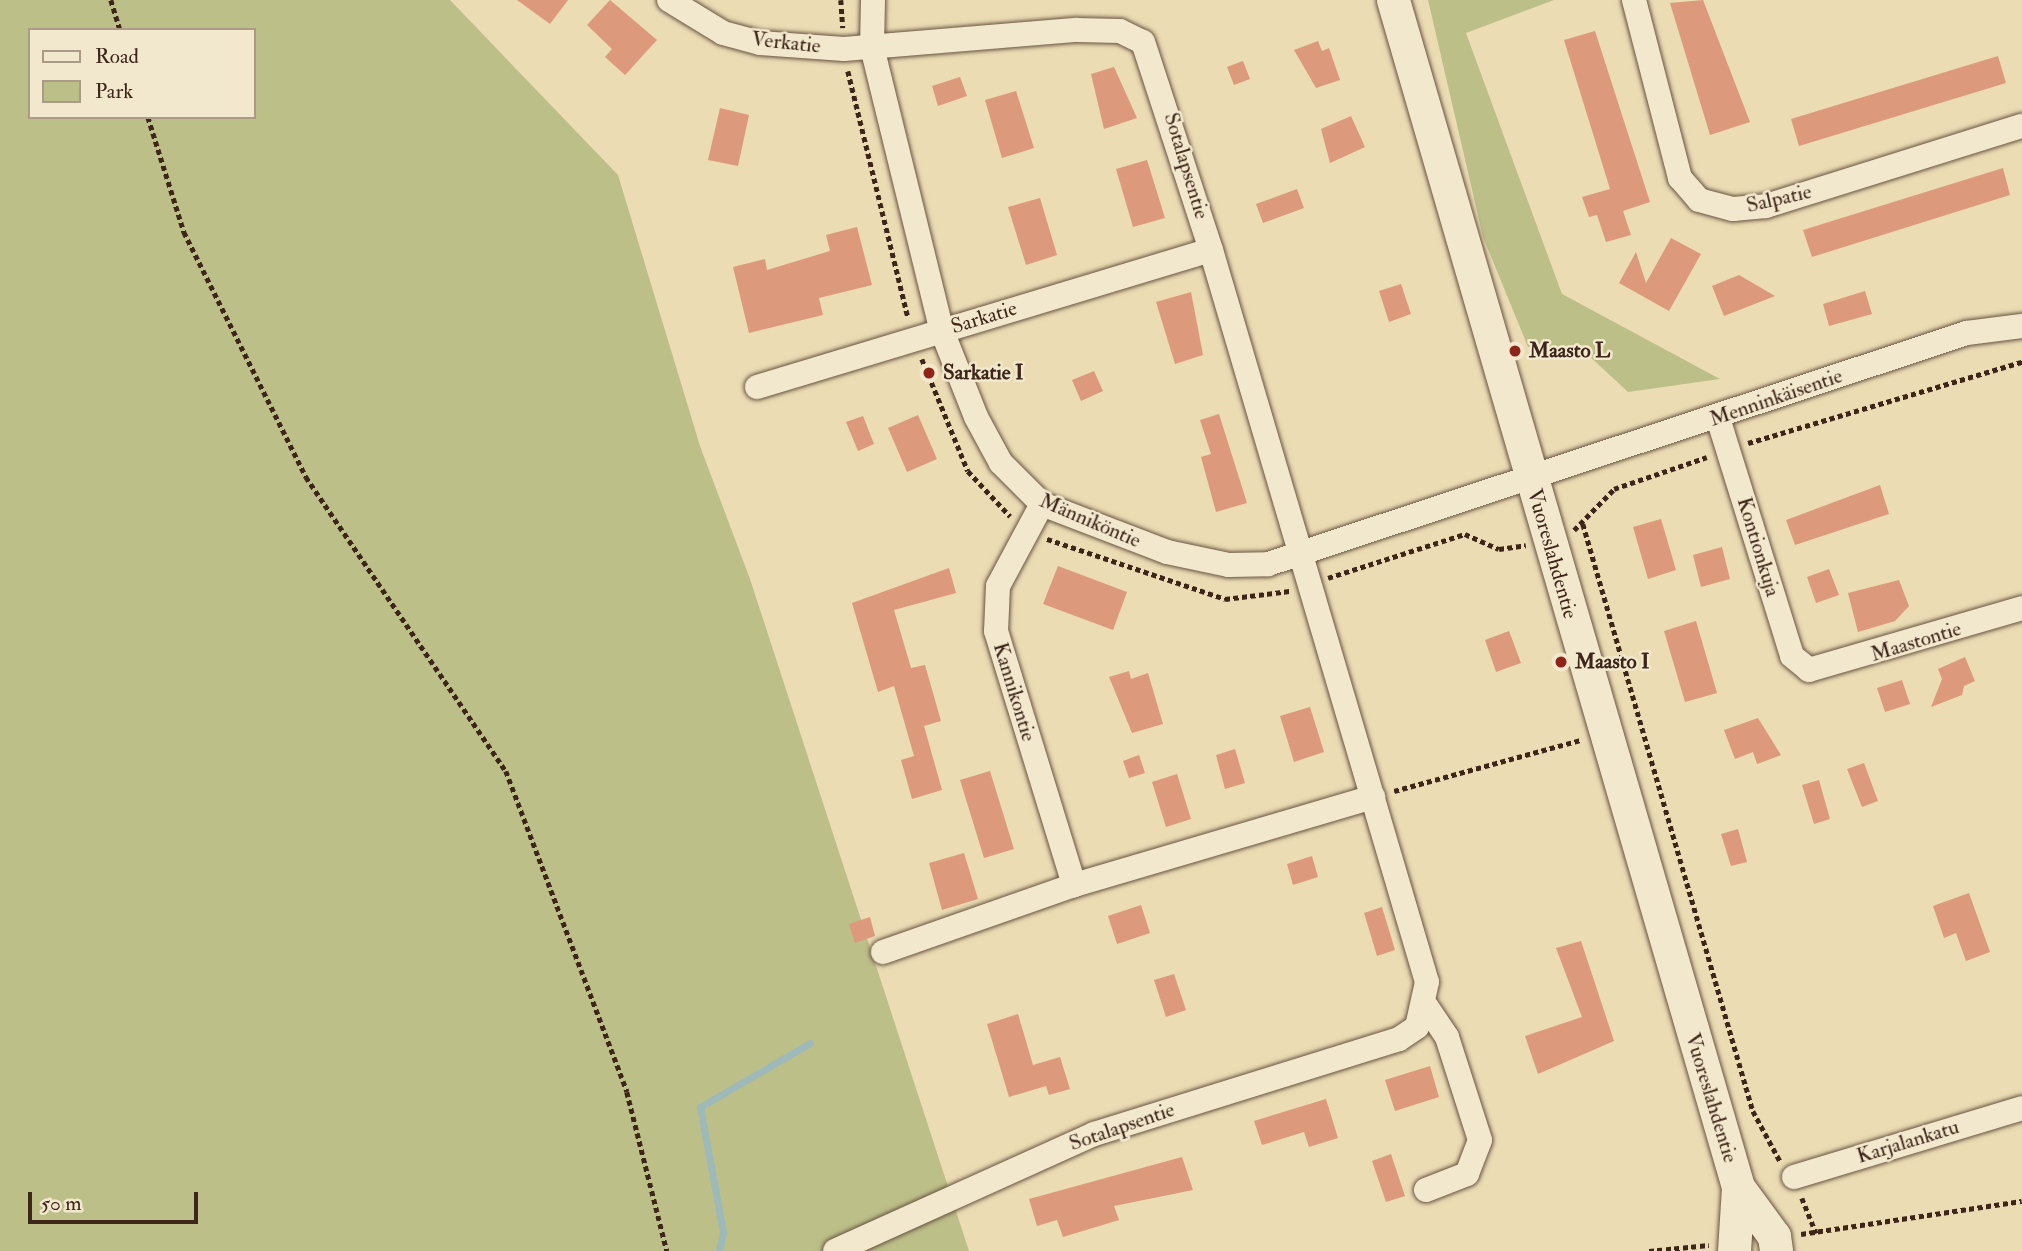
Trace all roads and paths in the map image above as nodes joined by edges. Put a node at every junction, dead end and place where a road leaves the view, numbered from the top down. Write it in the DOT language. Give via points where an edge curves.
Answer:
graph roads {
  1 [pos="111,0"];
  2 [pos="669,0"];
  3 [pos="841,0"];
  4 [pos="1393,0"];
  5 [pos="1634,0"];
  6 [pos="873,1"];
  7 [pos="119,28"];
  8 [pos="872,47"];
  9 [pos="844,49"];
  10 [pos="149,119"];
  11 [pos="2022,126"];
  12 [pos="1211,250"];
  13 [pos="2022,326"];
  14 [pos="942,331"];
  15 [pos="914,341"];
  16 [pos="2022,362"];
  17 [pos="757,387"];
  18 [pos="1718,418"];
  19 [pos="1728,449"];
  20 [pos="1531,477"];
  21 [pos="1042,505"];
  22 [pos="1583,524"];
  23 [pos="1027,530"];
  24 [pos="1547,538"];
  25 [pos="1301,554"];
  26 [pos="1311,584"];
  27 [pos="2022,608"];
  28 [pos="1809,670"];
  29 [pos="1603,734"];
  30 [pos="1373,797"];
  31 [pos="1074,886"];
  32 [pos="883,952"];
  33 [pos="1422,1017"];
  34 [pos="2022,1108"];
  35 [pos="1794,1177"];
  36 [pos="1738,1187"];
  37 [pos="1426,1190"];
  38 [pos="2022,1201"];
  39 [pos="1816,1233"];
  40 [pos="1775,1244"];
  41 [pos="1733,1247"];
  42 [pos="667,1251"];
  43 [pos="835,1251"];
  44 [pos="1649,1251"];
  1 -- 7 [label="path"];
  2 -- 9 [label="street, Verkatie" via="723,33 760,43"];
  3 -- 9 [label="path"];
  4 -- 20 [label="street, Vuoreslahdentie"];
  5 -- 11 [label="street, Salpatie" via="1680,177 1699,200 1733,209 1766,206"];
  6 -- 8 [label="street, Männiköntie"];
  8 -- 9 [label="street, Verkatie"];
  8 -- 12 [label="street, Sotalapsentie" via="1077,30 1120,31 1143,42"];
  8 -- 14 [label="street, Männiköntie"];
  9 -- 15 [label="path"];
  10 -- 42 [label="path" via="184,232 306,477 506,771 627,1092"];
  12 -- 14 [label="street, Sarkatie"];
  12 -- 25 [label="street, Sotalapsentie"];
  13 -- 18 [label="street, Menninkäisentie" via="1967,333"];
  14 -- 15 [label="street, Sarkatie"];
  14 -- 21 [label="street, Männiköntie" via="1001,463"];
  15 -- 17 [label="street, Sarkatie"];
  15 -- 23 [label="path" via="968,471"];
  16 -- 19 [label="path"];
  18 -- 19 [label="street, Kontionkuja"];
  18 -- 20 [label="street, Menninkäisentie"];
  19 -- 22 [label="path" via="1614,489"];
  19 -- 28 [label="street, Kontionkuja" via="1792,656"];
  20 -- 24 [label="street, Vuoreslahdentie"];
  20 -- 25 [label="street, Männiköntie"];
  21 -- 23 [label="street, Kannikontie"];
  21 -- 25 [label="street, Männiköntie" via="1167,552 1229,565 1268,564"];
  22 -- 24 [label="path"];
  22 -- 35 [label="path" via="1753,1111 1767,1146"];
  23 -- 26 [label="path" via="1084,556 1225,599 1276,596"];
  23 -- 31 [label="street, Kannikontie" via="998,586 996,631"];
  24 -- 26 [label="path" via="1499,549 1465,534"];
  24 -- 29 [label="street, Vuoreslahdentie"];
  25 -- 26 [label="street, Sotalapsentie"];
  26 -- 30 [label="street, Sotalapsentie"];
  27 -- 28 [label="street, Maastontie"];
  29 -- 30 [label="path"];
  29 -- 36 [label="street, Vuoreslahdentie"];
  30 -- 31 [label="street"];
  30 -- 33 [label="street, Sotalapsentie" via="1414,926"];
  31 -- 32 [label="street"];
  33 -- 37 [label="street" via="1447,1037 1480,1140 1467,1174"];
  33 -- 43 [label="street, Sotalapsentie" via="1399,1039 1094,1134"];
  34 -- 35 [label="street, Karjalankatu"];
  35 -- 39 [label="path"];
  36 -- 40 [label="street, Vuoreslahdentie"];
  36 -- 41 [label="street, Vuoreslahdentie"];
  38 -- 39 [label="path"];
  39 -- 40 [label="path"];
  41 -- 44 [label="path"];
}
